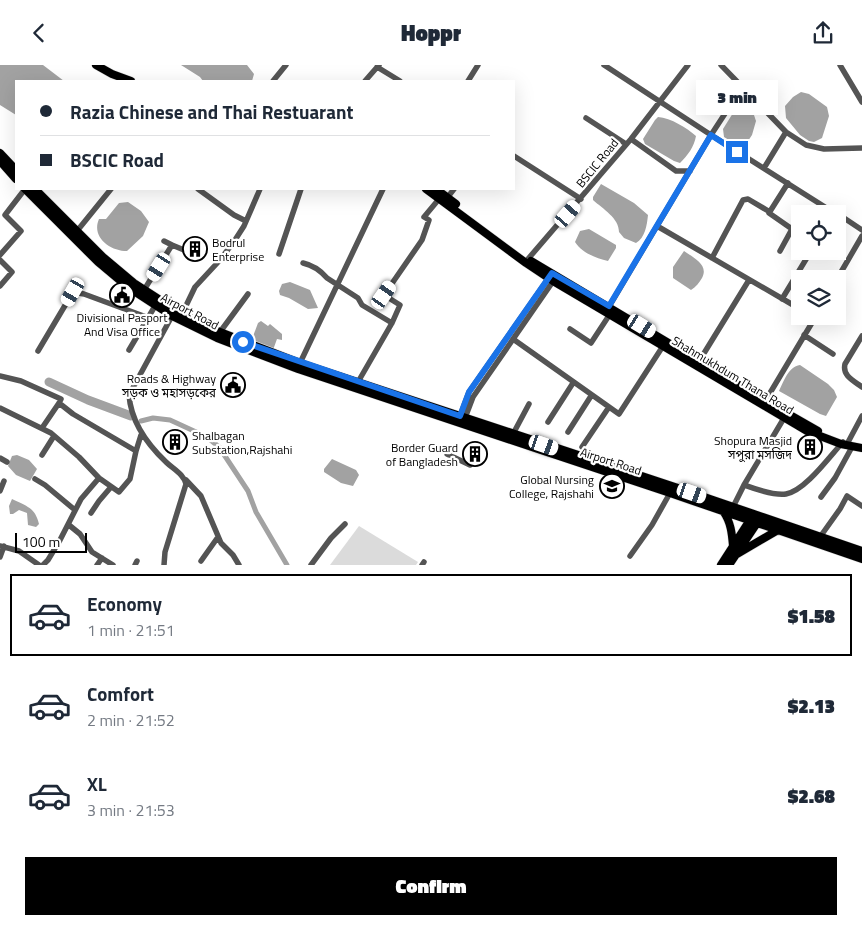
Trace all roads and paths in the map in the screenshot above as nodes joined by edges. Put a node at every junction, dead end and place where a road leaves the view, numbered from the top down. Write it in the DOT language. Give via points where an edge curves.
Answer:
graph roads {
  1 [pos="96,65"];
  2 [pos="286,65"];
  3 [pos="478,65"];
  4 [pos="604,65"];
  5 [pos="688,65"];
  6 [pos="721,65"];
  7 [pos="840,65"];
  8 [pos="378,66"];
  9 [pos="128,80"];
  10 [pos="274,80"];
  11 [pos="367,80"];
  12 [pos="399,80"];
  13 [pos="469,80"];
  14 [pos="743,86"];
  15 [pos="660,101"];
  16 [pos="862,103"];
  17 [pos="586,118"];
  18 [pos="786,132"];
  19 [pos="711,135"];
  20 [pos="631,139"];
  21 [pos="626,144"];
  22 [pos="862,147"];
  23 [pos="0,153"];
  24 [pos="515,157"];
  25 [pos="0,161"];
  26 [pos="15,168"];
  27 [pos="764,168"];
  28 [pos="690,171"];
  29 [pos="15,178"];
  30 [pos="788,183"];
  31 [pos="24,190"];
  32 [pos="26,190"];
  33 [pos="36,190"];
  34 [pos="110,190"];
  35 [pos="199,190"];
  36 [pos="260,190"];
  37 [pos="301,190"];
  38 [pos="383,190"];
  39 [pos="428,190"];
  40 [pos="437,190"];
  41 [pos="453,190"];
  42 [pos="443,198"];
  43 [pos="581,199"];
  44 [pos="822,205"];
  45 [pos="770,212"];
  46 [pos="846,220"];
  47 [pos="246,221"];
  48 [pos="657,226"];
  49 [pos="862,230"];
  50 [pos="77,231"];
  51 [pos="862,236"];
  52 [pos="164,241"];
  53 [pos="172,245"];
  54 [pos="780,251"];
  55 [pos="279,254"];
  56 [pos="0,255"];
  57 [pos="196,255"];
  58 [pos="712,258"];
  59 [pos="528,259"];
  60 [pos="0,260"];
  61 [pos="806,260"];
  62 [pos="303,263"];
  63 [pos="842,270"];
  64 [pos="553,277"];
  65 [pos="749,279"];
  66 [pos="337,285"];
  67 [pos="0,286"];
  68 [pos="144,291"];
  69 [pos="248,294"];
  70 [pos="782,299"];
  71 [pos="791,304"];
  72 [pos="155,306"];
  73 [pos="608,311"];
  74 [pos="182,314"];
  75 [pos="172,315"];
  76 [pos="148,317"];
  77 [pos="392,323"];
  78 [pos="810,325"];
  79 [pos="570,329"];
  80 [pos="220,332"];
  81 [pos="804,335"];
  82 [pos="862,336"];
  83 [pos="513,339"];
  84 [pos="663,346"];
  85 [pos="129,350"];
  86 [pos="38,351"];
  87 [pos="833,354"];
  88 [pos="300,363"];
  89 [pos="698,363"];
  90 [pos="0,376"];
  91 [pos="358,382"];
  92 [pos="573,383"];
  93 [pos="862,387"];
  94 [pos="591,396"];
  95 [pos="59,403"];
  96 [pos="764,403"];
  97 [pos="529,404"];
  98 [pos="609,407"];
  99 [pos="427,408"];
  100 [pos="0,409"];
  101 [pos="862,416"];
  102 [pos="463,417"];
  103 [pos="784,418"];
  104 [pos="548,422"];
  105 [pos="42,428"];
  106 [pos="568,432"];
  107 [pos="513,434"];
  108 [pos="141,435"];
  109 [pos="54,436"];
  110 [pos="846,444"];
  111 [pos="862,444"];
  112 [pos="582,447"];
  113 [pos="862,448"];
  114 [pos="136,451"];
  115 [pos="447,454"];
  116 [pos="42,455"];
  117 [pos="0,458"];
  118 [pos="7,462"];
  119 [pos="470,465"];
  120 [pos="99,478"];
  121 [pos="185,478"];
  122 [pos="35,479"];
  123 [pos="4,481"];
  124 [pos="744,485"];
  125 [pos="112,487"];
  126 [pos="0,491"];
  127 [pos="670,493"];
  128 [pos="821,497"];
  129 [pos="734,507"];
  130 [pos="862,507"];
  131 [pos="75,510"];
  132 [pos="723,511"];
  133 [pos="91,513"];
  134 [pos="754,522"];
  135 [pos="69,525"];
  136 [pos="345,525"];
  137 [pos="778,530"];
  138 [pos="218,537"];
  139 [pos="820,537"];
  140 [pos="2,546"];
  141 [pos="733,546"];
  142 [pos="862,551"];
  143 [pos="630,556"];
  144 [pos="735,556"];
  145 [pos="0,557"];
  146 [pos="102,559"];
  147 [pos="862,559"];
  148 [pos="201,561"];
  149 [pos="41,565"];
  150 [pos="97,565"];
  151 [pos="112,565"];
  152 [pos="164,565"];
  153 [pos="238,565"];
  154 [pos="311,565"];
  155 [pos="721,565"];
  156 [pos="729,565"];
  1 -- 9 [label="main road"];
  2 -- 10 [label="street"];
  3 -- 13 [label="street"];
  4 -- 15 [label="street"];
  5 -- 15 [label="street, BSCIC Road"];
  6 -- 14 [label="street"];
  7 -- 16 [label="street"];
  8 -- 11 [label="street"];
  8 -- 12 [label="street"];
  14 -- 18 [label="street"];
  14 -- 19 [label="street"];
  15 -- 19 [label="street"];
  15 -- 20 [label="street, BSCIC Road"];
  17 -- 21 [label="street"];
  18 -- 22 [label="street" via="806,145 824,149"];
  18 -- 27 [label="street"];
  19 -- 27 [label="street"];
  19 -- 28 [label="street"];
  20 -- 21 [label="street, BSCIC Road"];
  20 -- 28 [label="street" via="676,171"];
  21 -- 43 [label="street, BSCIC Road"];
  23 -- 26 [label="main road"];
  24 -- 43 [label="street"];
  25 -- 29 [label="main road"];
  27 -- 30 [label="street"];
  28 -- 48 [label="street"];
  30 -- 44 [label="street"];
  30 -- 45 [label="street"];
  31 -- 56 [label="street" via="5,215 21,231"];
  32 -- 72 [label="main road, Airport Road" via="98,262"];
  33 -- 50 [label="main road, Airport Road"];
  34 -- 50 [label="street"];
  35 -- 47 [label="street"];
  36 -- 47 [label="street"];
  37 -- 55 [label="street"];
  38 -- 66 [label="street"];
  39 -- 42 [label="main road, Shahmukhdum Thana Road"];
  40 -- 42 [label="main road, Shahmukhdum Thana Road"];
  41 -- 42 [label="street"];
  42 -- 59 [label="main road, Shahmukhdum Thana Road"];
  42 -- 64 [label="main road, Shahmukhdum Thana Road" via="526,263"];
  42 -- 77 [label="street" via="424,217 429,220 422,240 384,295 400,305"];
  43 -- 59 [label="street, BSCIC Road"];
  45 -- 54 [label="street" via="792,229"];
  45 -- 58 [label="street" via="748,199 744,200"];
  46 -- 49 [label="street"];
  47 -- 74 [label="street" via="228,250 195,287"];
  48 -- 58 [label="street"];
  48 -- 73 [label="street"];
  50 -- 68 [label="main road, Airport Road"];
  51 -- 63 [label="street"];
  52 -- 53 [label="street"];
  53 -- 57 [label="street"];
  53 -- 68 [label="street"];
  58 -- 65 [label="street"];
  59 -- 64 [label="main road, Shahmukhdum Thana Road"];
  60 -- 67 [label="street" via="12,272"];
  61 -- 70 [label="street"];
  62 -- 66 [label="street"];
  64 -- 73 [label="main road, Shahmukhdum Thana Road"];
  64 -- 83 [label="street"];
  64 -- 102 [label="street" via="469,392"];
  65 -- 70 [label="street"];
  65 -- 89 [label="street"];
  66 -- 77 [label="street"];
  66 -- 88 [label="street"];
  68 -- 74 [label="main road, Airport Road"];
  69 -- 80 [label="street"];
  70 -- 71 [label="street"];
  72 -- 75 [label="main road, Airport Road"];
  72 -- 76 [label="street"];
  73 -- 79 [label="street" via="591,343"];
  73 -- 84 [label="main road, Shahmukhdum Thana Road"];
  73 -- 89 [label="main road, Shahmukhdum Thana Road"];
  74 -- 80 [label="main road, Airport Road"];
  75 -- 99 [label="main road, Airport Road" via="240,348"];
  75 -- 108 [label="street" via="129,395"];
  76 -- 85 [label="street"];
  76 -- 86 [label="street" via="73,292"];
  77 -- 91 [label="street"];
  78 -- 81 [label="street"];
  80 -- 88 [label="main road, Airport Road"];
  81 -- 87 [label="street"];
  81 -- 96 [label="street"];
  82 -- 93 [label="street" via="843,369"];
  83 -- 92 [label="street"];
  83 -- 102 [label="street"];
  84 -- 89 [label="main road, Shahmukhdum Thana Road"];
  84 -- 98 [label="street" via="619,414"];
  88 -- 91 [label="main road, Airport Road"];
  89 -- 96 [label="main road, Shahmukhdum Thana Road"];
  90 -- 95 [label="street" via="21,381 61,399"];
  91 -- 99 [label="main road, Airport Road"];
  92 -- 94 [label="street"];
  92 -- 104 [label="street"];
  94 -- 98 [label="street"];
  94 -- 106 [label="street"];
  95 -- 105 [label="street"];
  95 -- 114 [label="street"];
  96 -- 103 [label="main road, Shahmukhdum Thana Road"];
  96 -- 110 [label="main road, Shahmukhdum Thana Road"];
  97 -- 107 [label="street"];
  98 -- 112 [label="street"];
  99 -- 102 [label="main road, Airport Road"];
  99 -- 127 [label="main road, Airport Road"];
  100 -- 105 [label="street"];
  101 -- 110 [label="street"];
  102 -- 107 [label="main road, Airport Road"];
  103 -- 110 [label="main road, Shahmukhdum Thana Road" via="814,435"];
  103 -- 124 [label="street"];
  105 -- 109 [label="street"];
  107 -- 129 [label="main road, Airport Road"];
  108 -- 114 [label="street"];
  108 -- 121 [label="street"];
  109 -- 116 [label="street"];
  109 -- 120 [label="street"];
  110 -- 111 [label="main road, Shahmukhdum Thana Road"];
  110 -- 113 [label="main road, Shahmukhdum Thana Road"];
  110 -- 124 [label="street" via="800,487 786,494"];
  110 -- 128 [label="street" via="835,478"];
  114 -- 125 [label="street" via="125,487 119,492"];
  115 -- 119 [label="street"];
  117 -- 118 [label="street"];
  120 -- 125 [label="street"];
  120 -- 131 [label="street"];
  121 -- 138 [label="street" via="201,496"];
  121 -- 152 [label="street" via="184,495"];
  122 -- 131 [label="street"];
  123 -- 126 [label="street"];
  124 -- 129 [label="street"];
  125 -- 133 [label="street"];
  127 -- 132 [label="main road, Airport Road"];
  127 -- 143 [label="street"];
  129 -- 139 [label="main road, Airport Road"];
  130 -- 139 [label="street" via="847,496"];
  131 -- 135 [label="street"];
  132 -- 134 [label="main road, Airport Road"];
  132 -- 141 [label="main road" via="732,531"];
  134 -- 137 [label="main road, Airport Road"];
  134 -- 141 [label="main road"];
  134 -- 144 [label="main road"];
  135 -- 146 [label="street"];
  135 -- 149 [label="street" via="48,560"];
  136 -- 154 [label="street"];
  137 -- 144 [label="main road"];
  137 -- 147 [label="main road, Airport Road"];
  138 -- 148 [label="street"];
  138 -- 153 [label="street"];
  139 -- 142 [label="main road, Airport Road"];
  140 -- 145 [label="street"];
  140 -- 149 [label="street" via="19,551"];
  141 -- 155 [label="main road"];
  144 -- 156 [label="main road"];
  146 -- 150 [label="street"];
  146 -- 151 [label="street"];
}
